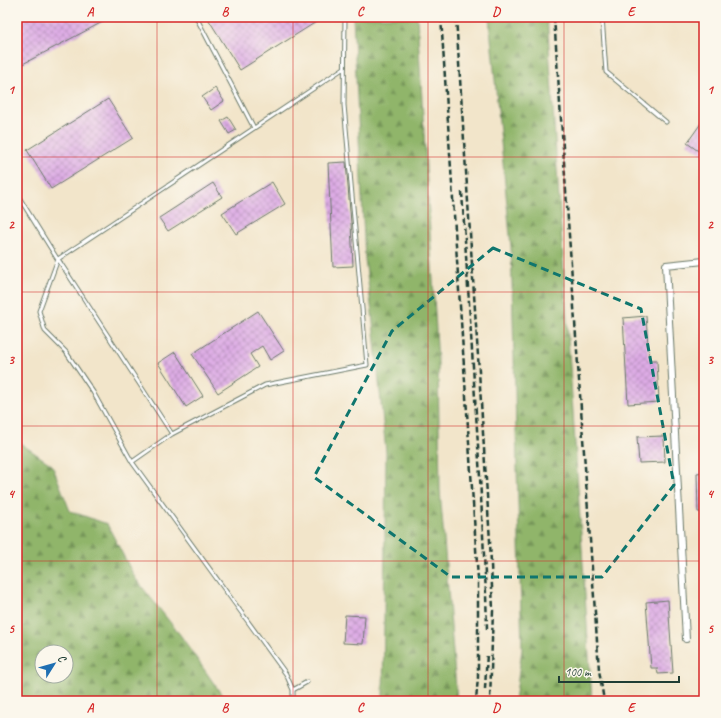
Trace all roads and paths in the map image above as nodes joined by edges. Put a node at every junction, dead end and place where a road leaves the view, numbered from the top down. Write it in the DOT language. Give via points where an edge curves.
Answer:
graph roads {
  1 [pos="196,17"];
  2 [pos="344,17"];
  3 [pos="602,17"];
  4 [pos="344,68"];
  5 [pos="666,122"];
  6 [pos="254,128"];
  7 [pos="17,194"];
  8 [pos="58,259"];
  9 [pos="704,261"];
  10 [pos="62,265"];
  11 [pos="172,434"];
  12 [pos="132,462"];
  13 [pos="686,639"];
  14 [pos="308,682"];
  15 [pos="293,690"];
  16 [pos="293,701"];
  1 -- 6 [label="lane"];
  2 -- 4 [label="lane"];
  3 -- 5 [label="lane" via="606,72"];
  4 -- 6 [label="lane"];
  4 -- 11 [label="lane" via="344,105 367,364 265,385"];
  6 -- 8 [label="lane"];
  7 -- 8 [label="lane"];
  8 -- 10 [label="lane"];
  8 -- 11 [label="lane"];
  8 -- 12 [label="lane" via="39,311 45,331 66,352 93,392"];
  9 -- 13 [label="street" via="666,265"];
  11 -- 12 [label="lane"];
  12 -- 15 [label="lane" via="286,674"];
  14 -- 15 [label="lane"];
  15 -- 16 [label="lane"];
}
